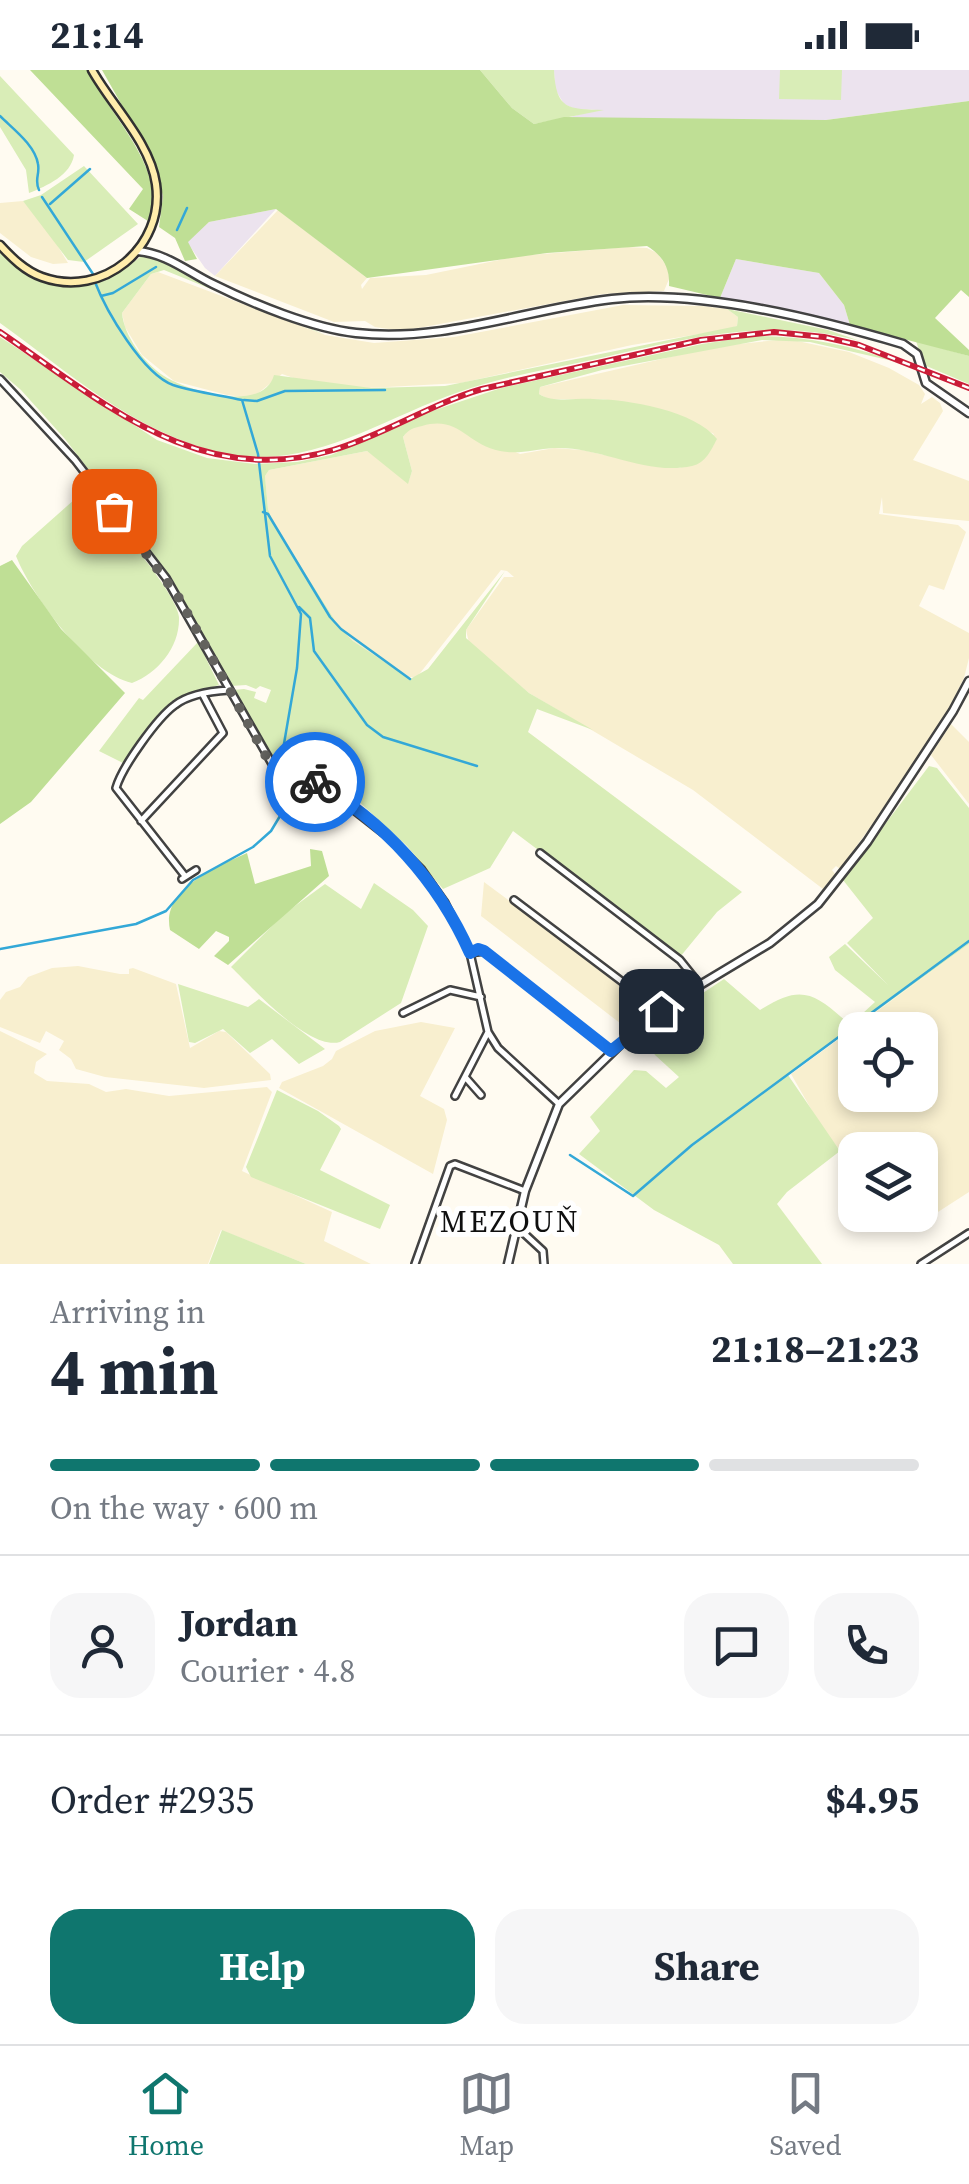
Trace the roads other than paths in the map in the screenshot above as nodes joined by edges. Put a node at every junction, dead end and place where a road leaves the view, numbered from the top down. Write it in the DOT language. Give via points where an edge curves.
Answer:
graph roads {
  1 [pos="92,70"];
  2 [pos="149,235"];
  3 [pos="0,245"];
  4 [pos="137,252"];
  5 [pos="159,255"];
  6 [pos="0,379"];
  7 [pos="969,414"];
  8 [pos="969,681"];
  9 [pos="228,690"];
  10 [pos="202,694"];
  11 [pos="322,786"];
  12 [pos="141,821"];
  13 [pos="304,821"];
  14 [pos="540,853"];
  15 [pos="196,870"];
  16 [pos="514,900"];
  17 [pos="470,953"];
  18 [pos="700,984"];
  19 [pos="481,997"];
  20 [pos="661,1011"];
  21 [pos="403,1013"];
  22 [pos="488,1032"];
  23 [pos="611,1051"];
  24 [pos="466,1078"];
  25 [pos="481,1094"];
  26 [pos="455,1096"];
  27 [pos="559,1104"];
  28 [pos="525,1192"];
  29 [pos="516,1226"];
  30 [pos="969,1233"];
  31 [pos="415,1264"];
  32 [pos="508,1264"];
  33 [pos="544,1264"];
  34 [pos="922,1264"];
  1 -- 2 [label="main road" via="152,166 158,201"];
  2 -- 4 [label="main road"];
  2 -- 5 [label="street"];
  3 -- 4 [label="main road" via="43,278 71,282 98,278"];
  4 -- 5 [label="street"];
  5 -- 7 [label="street" via="215,286 354,333 422,334 616,298 718,302 903,344 917,354 926,383"];
  6 -- 9 [label="street" via="75,460 166,578"];
  8 -- 18 [label="street" via="885,816 818,904 770,943"];
  9 -- 10 [label="street"];
  9 -- 11 [label="street" via="275,769"];
  10 -- 12 [label="street" via="223,733"];
  10 -- 12 [label="street" via="173,706 118,781 117,793"];
  11 -- 13 [label="street"];
  11 -- 17 [label="street" via="414,861"];
  12 -- 15 [label="street" via="184,878"];
  14 -- 18 [label="street" via="680,960"];
  16 -- 20 [label="street"];
  17 -- 19 [label="street"];
  17 -- 23 [label="street" via="484,951"];
  18 -- 20 [label="street"];
  19 -- 21 [label="street" via="450,990"];
  19 -- 22 [label="street"];
  20 -- 23 [label="street"];
  22 -- 24 [label="street"];
  22 -- 27 [label="street"];
  23 -- 27 [label="street"];
  24 -- 25 [label="street"];
  24 -- 26 [label="street"];
  27 -- 28 [label="street"];
  28 -- 29 [label="street"];
  28 -- 31 [label="street" via="450,1166"];
  29 -- 32 [label="street"];
  29 -- 33 [label="street" via="535,1241"];
  30 -- 34 [label="street"];
}
